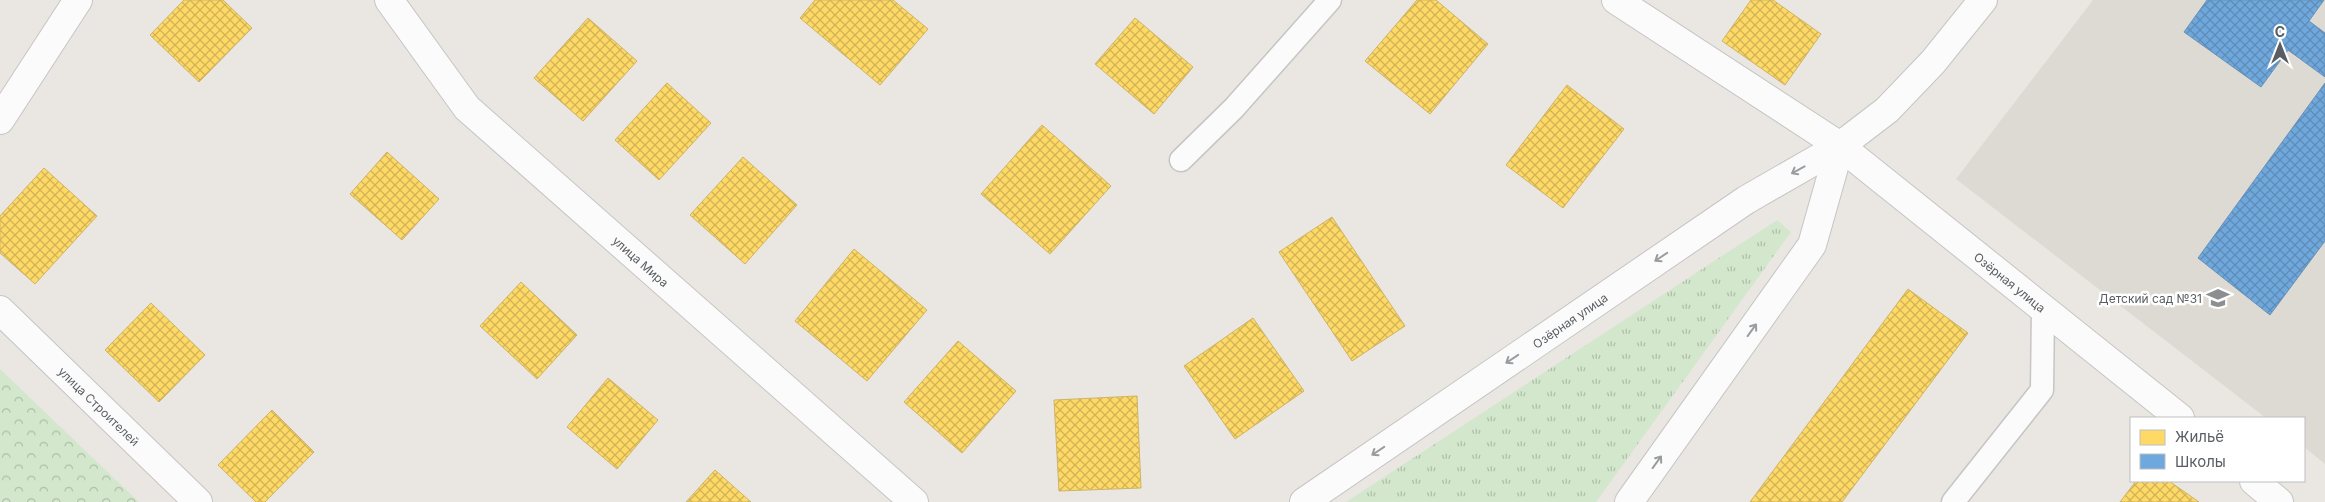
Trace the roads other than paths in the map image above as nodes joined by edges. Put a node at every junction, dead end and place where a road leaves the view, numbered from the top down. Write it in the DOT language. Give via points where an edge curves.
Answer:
graph roads {
  1 [pos="78,0"];
  2 [pos="389,0"];
  3 [pos="1330,0"];
  4 [pos="1616,0"];
  5 [pos="1983,0"];
  6 [pos="0,120"];
  7 [pos="1840,146"];
  8 [pos="1181,160"];
  9 [pos="2043,308"];
  10 [pos="0,310"];
  11 [pos="2179,417"];
  12 [pos="2255,482"];
  13 [pos="198,502"];
  14 [pos="914,502"];
  15 [pos="1304,502"];
  16 [pos="1629,502"];
  17 [pos="1953,502"];
  18 [pos="2279,502"];
  1 -- 6 [label="street"];
  2 -- 14 [label="street, улица Мира" via="467,108"];
  3 -- 8 [label="lane" via="1234,108"];
  4 -- 7 [label="street, Озёрная улица"];
  5 -- 7 [label="street, Озёрная улица" via="1933,62 1887,110"];
  7 -- 9 [label="street, Озёрная улица"];
  7 -- 15 [label="street, Озёрная улица, one-way" via="1746,200"];
  16 -- 7 [label="street, one-way" via="1812,245"];
  9 -- 11 [label="street, Озёрная улица"];
  9 -- 17 [label="lane" via="2042,390"];
  10 -- 13 [label="street, улица Строителей"];
  12 -- 18 [label="street"];
}
